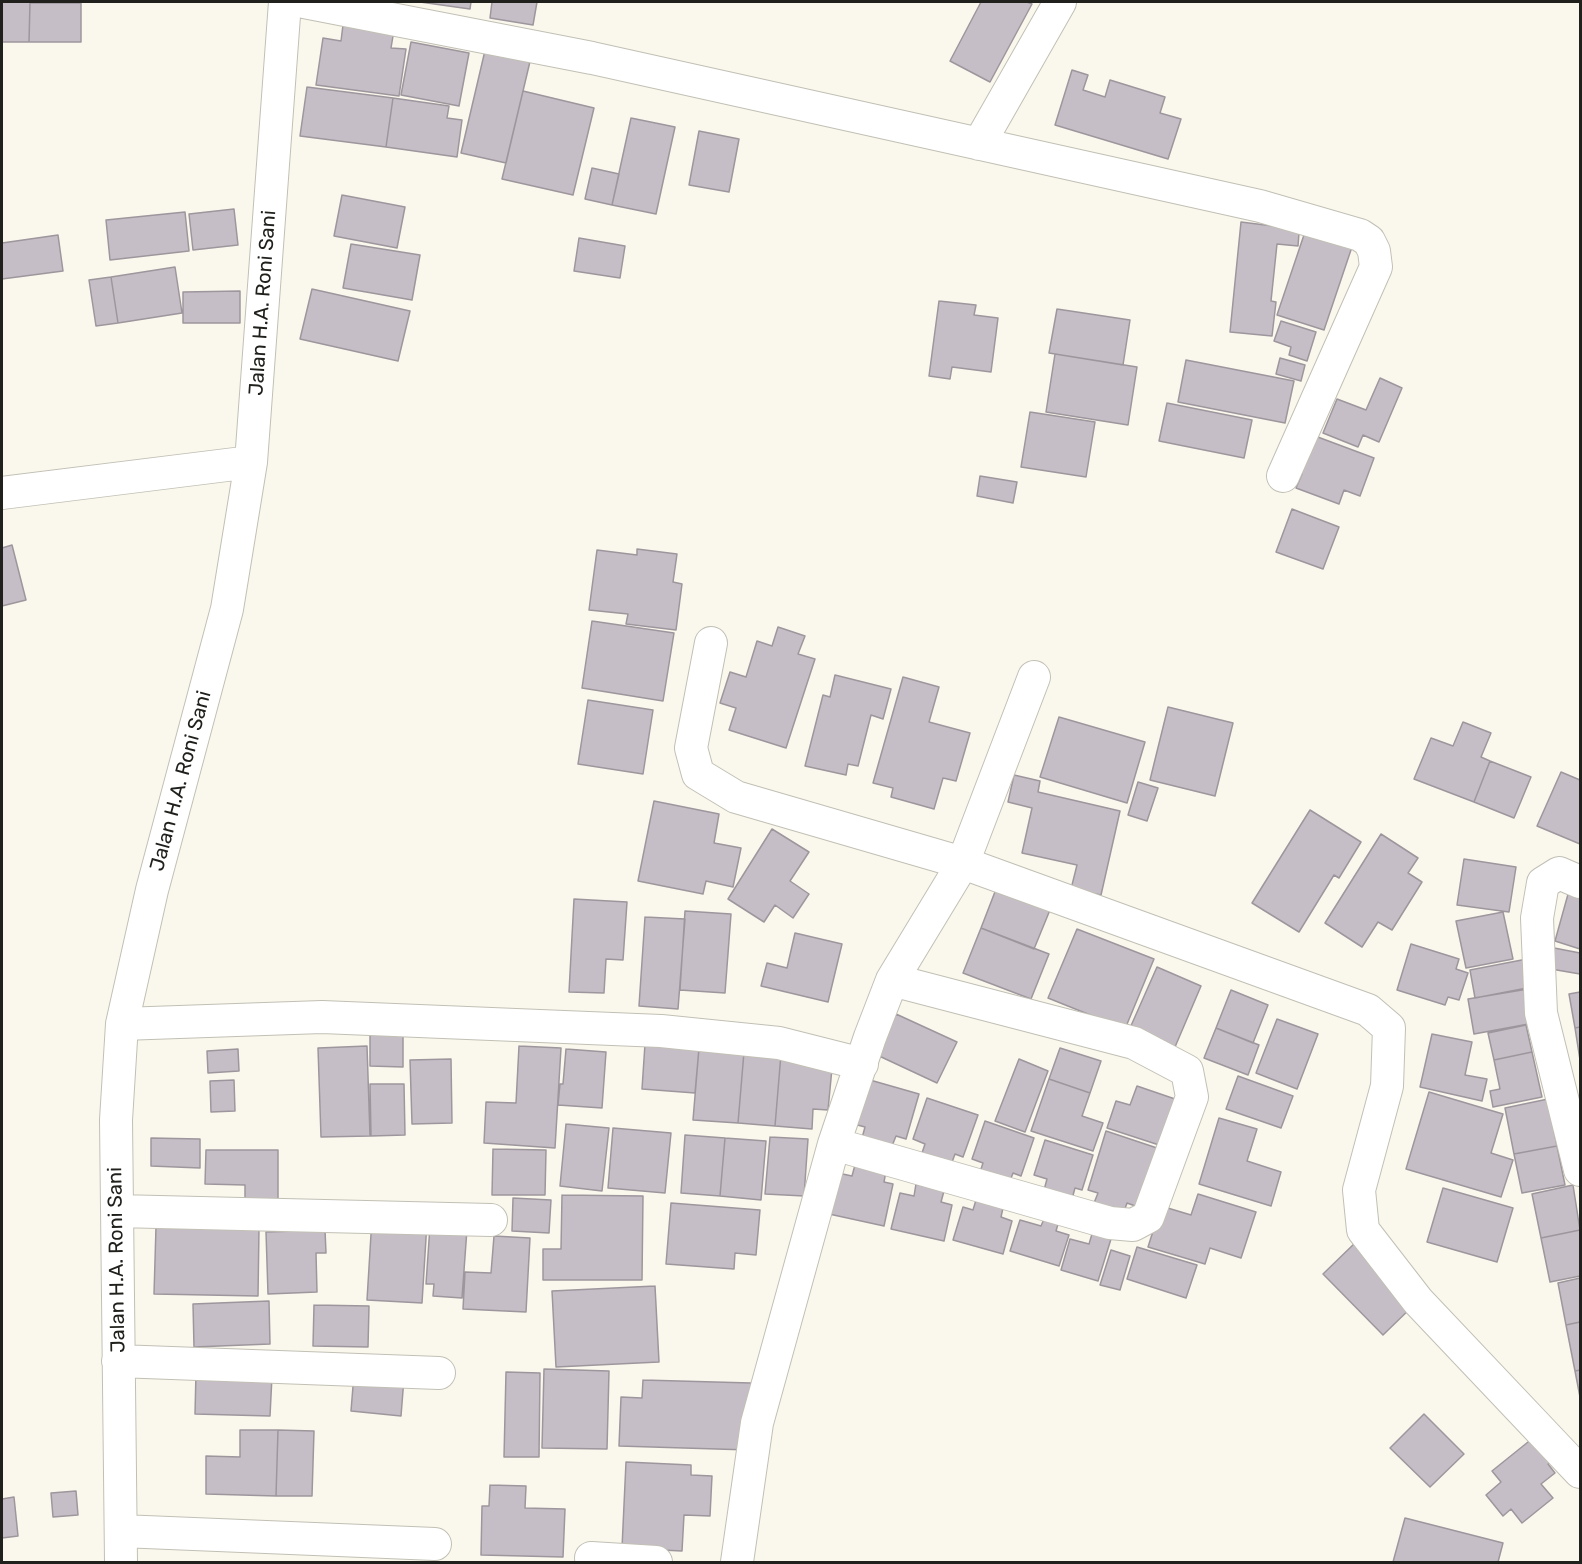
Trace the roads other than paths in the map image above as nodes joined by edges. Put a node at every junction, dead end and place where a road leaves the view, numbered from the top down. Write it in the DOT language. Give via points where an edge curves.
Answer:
graph roads {
  1 [pos="285,2"];
  2 [pos="304,2"];
  3 [pos="1060,2"];
  4 [pos="979,144"];
  5 [pos="251,462"];
  6 [pos="1283,476"];
  7 [pos="2,493"];
  8 [pos="711,643"];
  9 [pos="1035,677"];
  10 [pos="963,863"];
  11 [pos="1581,882"];
  12 [pos="892,980"];
  13 [pos="122,1023"];
  14 [pos="862,1064"];
  15 [pos="834,1144"];
  16 [pos="1581,1170"];
  17 [pos="117,1211"];
  18 [pos="491,1220"];
  19 [pos="118,1361"];
  20 [pos="440,1373"];
  21 [pos="1581,1472"];
  22 [pos="121,1531"];
  23 [pos="435,1544"];
  24 [pos="591,1558"];
  25 [pos="121,1563"];
  26 [pos="656,1563"];
  27 [pos="737,1563"];
  1 -- 5 [label="street, Jalan H.A. Roni Sani"];
  2 -- 4 [label="street" via="592,58"];
  3 -- 4 [label="street"];
  4 -- 6 [label="street" via="1260,206 1360,235 1368,241 1376,267"];
  5 -- 7 [label="street"];
  5 -- 13 [label="street, Jalan H.A. Roni Sani" via="227,609 152,890"];
  8 -- 10 [label="street" via="691,748 698,774 736,797"];
  9 -- 10 [label="street"];
  10 -- 12 [label="street"];
  10 -- 21 [label="street" via="1368,1010 1389,1028 1387,1086 1359,1190 1363,1230 1418,1300"];
  11 -- 16 [label="street" via="1559,873 1543,883 1537,918 1541,1013"];
  12 -- 14 [label="street"];
  12 -- 15 [label="street" via="1134,1043 1187,1071 1192,1097 1148,1217 1133,1226 1110,1223"];
  13 -- 14 [label="street" via="322,1017 661,1031 779,1043"];
  13 -- 17 [label="street, Jalan H.A. Roni Sani" via="116,1120"];
  14 -- 15 [label="street"];
  15 -- 27 [label="street" via="757,1423"];
  17 -- 18 [label="street"];
  17 -- 19 [label="street, Jalan H.A. Roni Sani"];
  19 -- 20 [label="street"];
  19 -- 22 [label="street, Jalan H.A. Roni Sani"];
  22 -- 23 [label="street"];
  22 -- 25 [label="street, Jalan H.A. Roni Sani"];
  24 -- 26 [label="street"];
}
